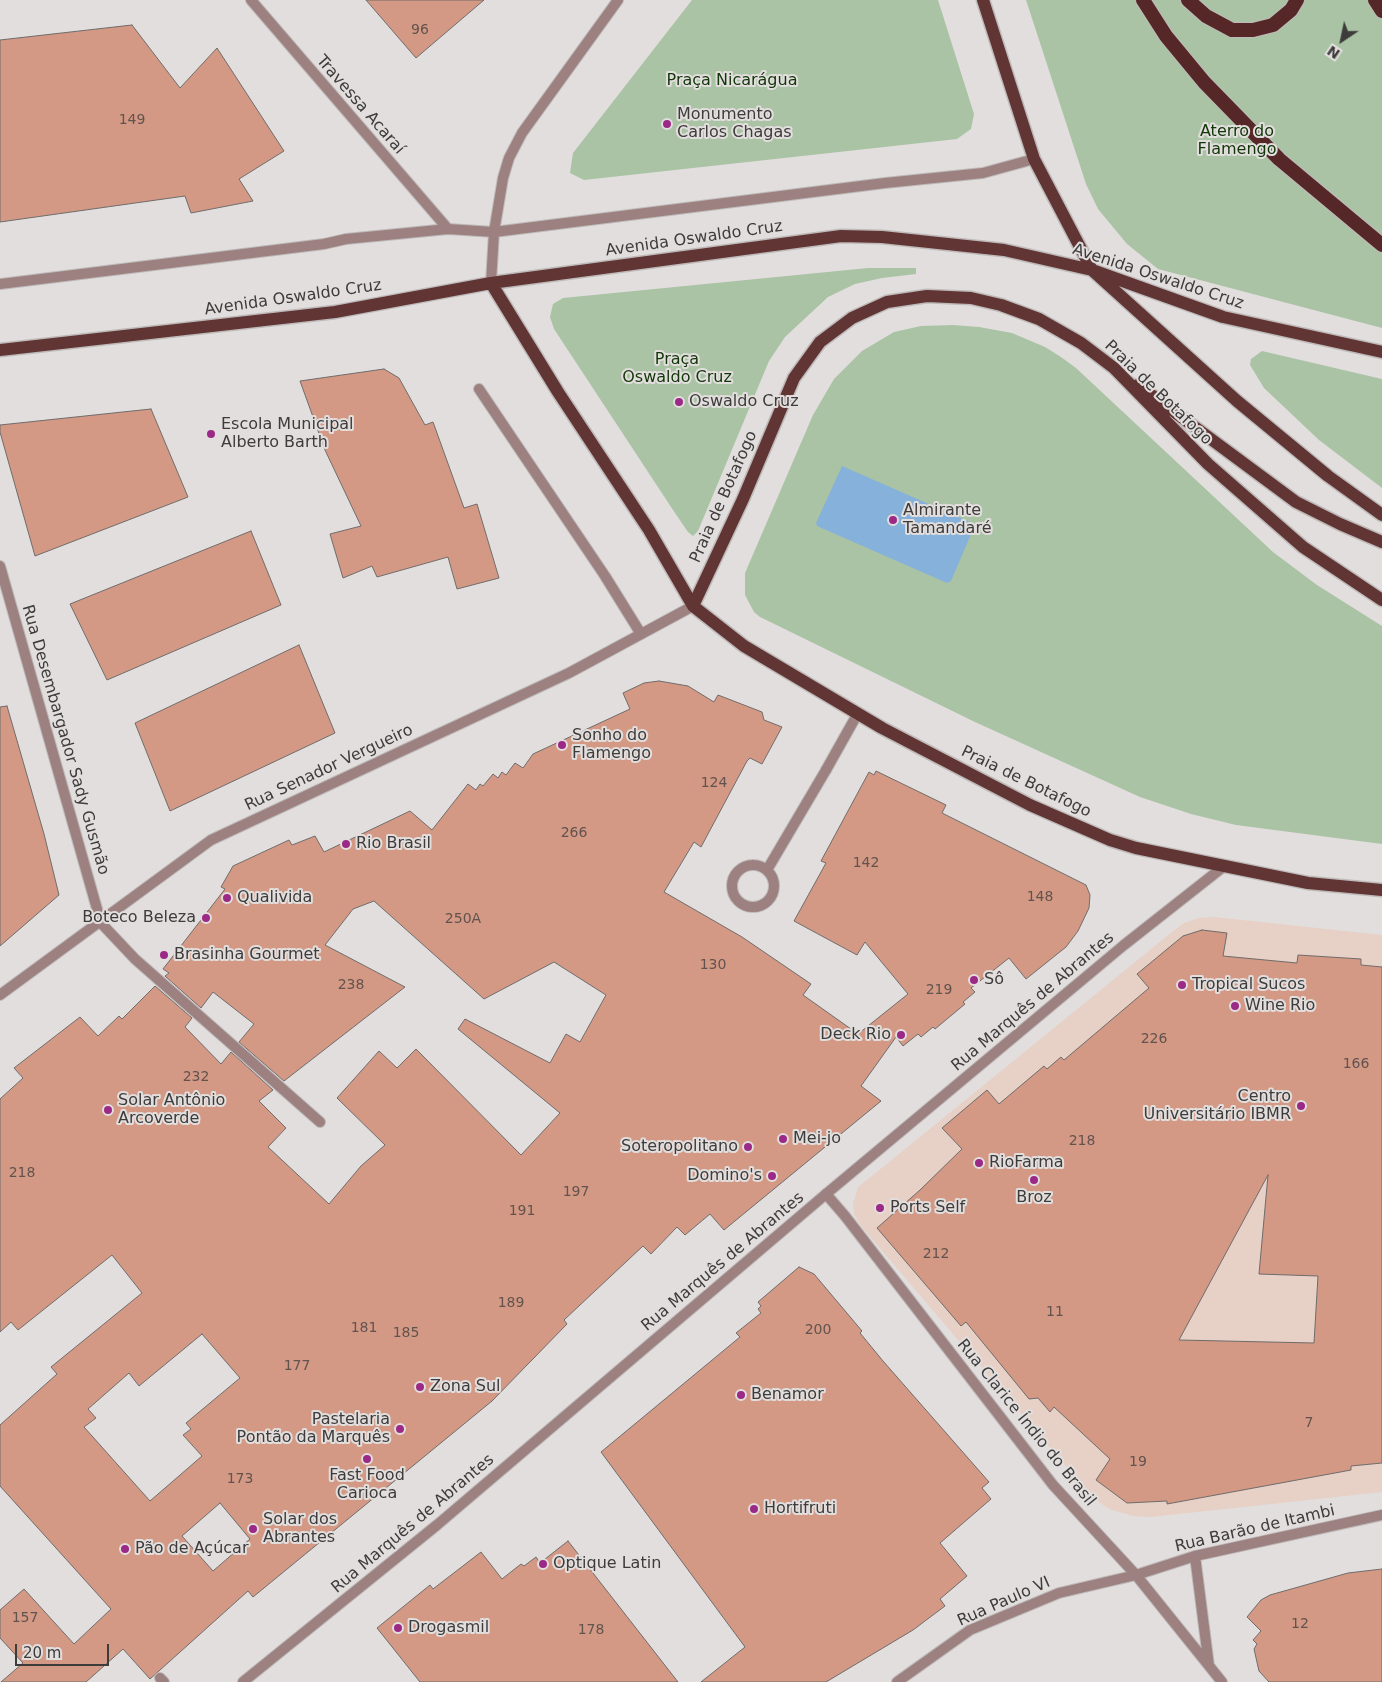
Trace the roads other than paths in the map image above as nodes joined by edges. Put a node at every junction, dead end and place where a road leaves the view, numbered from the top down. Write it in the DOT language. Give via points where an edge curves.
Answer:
graph roads {
  1 [pos="251,0"];
  2 [pos="618,0"];
  3 [pos="983,0"];
  4 [pos="1143,0"];
  5 [pos="1188,0"];
  6 [pos="1297,0"];
  7 [pos="1375,0"];
  8 [pos="1382,12"];
  9 [pos="1034,159"];
  10 [pos="448,229"];
  11 [pos="494,232"];
  12 [pos="1382,245"];
  13 [pos="1092,270"];
  14 [pos="491,282"];
  15 [pos="0,284"];
  16 [pos="0,350"];
  17 [pos="1382,352"];
  18 [pos="1114,368"];
  19 [pos="479,389"];
  20 [pos="1382,515"];
  21 [pos="1382,542"];
  22 [pos="0,566"];
  23 [pos="1382,600"];
  24 [pos="693,606"];
  25 [pos="640,634"];
  26 [pos="858,713"];
  27 [pos="1223,866"];
  28 [pos="767,870"];
  29 [pos="1382,890"];
  30 [pos="101,923"];
  31 [pos="0,995"];
  32 [pos="320,1122"];
  33 [pos="826,1194"];
  34 [pos="1382,1516"];
  35 [pos="1195,1556"];
  36 [pos="1136,1575"];
  37 [pos="1209,1667"];
  38 [pos="243,1682"];
  39 [pos="896,1682"];
  40 [pos="1222,1682"];
  1 -- 10 [label="street, Travessa Acaraí"];
  2 -- 11 [label="street" via="522,134 509,158"];
  3 -- 9 [label="main road"];
  4 -- 12 [label="highway" via="1166,36 1204,82 1279,159"];
  5 -- 6 [label="highway" via="1206,16 1232,30 1273,26"];
  7 -- 8 [label="highway"];
  9 -- 11 [label="street, Avenida Oswaldo Cruz" via="983,173"];
  9 -- 13 [label="main road"];
  10 -- 11 [label="street, Avenida Oswaldo Cruz"];
  10 -- 15 [label="street, Avenida Oswaldo Cruz" via="346,239"];
  11 -- 14 [label="street"];
  13 -- 14 [label="main road, Avenida Oswaldo Cruz" via="1004,250 882,236 841,236"];
  13 -- 17 [label="main road, Avenida Oswaldo Cruz" via="1223,317"];
  13 -- 20 [label="main road" via="1237,401 1328,476"];
  14 -- 16 [label="main road, Avenida Oswaldo Cruz" via="335,312"];
  14 -- 24 [label="main road, Praia de Botafogo" via="558,392 649,530"];
  18 -- 21 [label="main road" via="1296,502"];
  18 -- 23 [label="main road, Praia de Botafogo" via="1208,464 1303,547"];
  18 -- 24 [label="main road, Praia de Botafogo" via="1039,318 971,298 927,296 887,302 852,318 820,342 794,378"];
  19 -- 25 [label="street" via="605,576"];
  22 -- 30 [label="street, Rua Desembargador Sady Gusmão"];
  24 -- 25 [label="street, Rua Senador Vergueiro"];
  24 -- 26 [label="main road, Praia de Botafogo" via="744,646"];
  25 -- 30 [label="street, Rua Senador Vergueiro" via="569,673 211,840"];
  26 -- 27 [label="main road, Praia de Botafogo" via="1030,805 1110,840"];
  26 -- 28 [label="street"];
  27 -- 29 [label="main road, Praia de Botafogo" via="1308,883"];
  27 -- 33 [label="street, Rua Marquês de Abrantes"];
  28 -- 28 [label="street" via="751,865 738,871 732,883 739,901 758,906 770,898 774,886"];
  30 -- 31 [label="street, Rua Senador Vergueiro"];
  30 -- 32 [label="street" via="135,959"];
  33 -- 36 [label="street, Rua Clarice Índio do Brasil" via="1053,1485"];
  33 -- 38 [label="street, Rua Marquês de Abrantes" via="437,1526"];
  34 -- 35 [label="street, Rua Barão de Itambi"];
  35 -- 36 [label="street, Rua Barão de Itambi"];
  35 -- 37 [label="street"];
  36 -- 37 [label="street, Rua Clarice Índio do Brasil"];
  36 -- 39 [label="street, Rua Paulo VI" via="1059,1594 970,1630"];
  37 -- 40 [label="street, Rua Clarice Índio do Brasil"];
}
